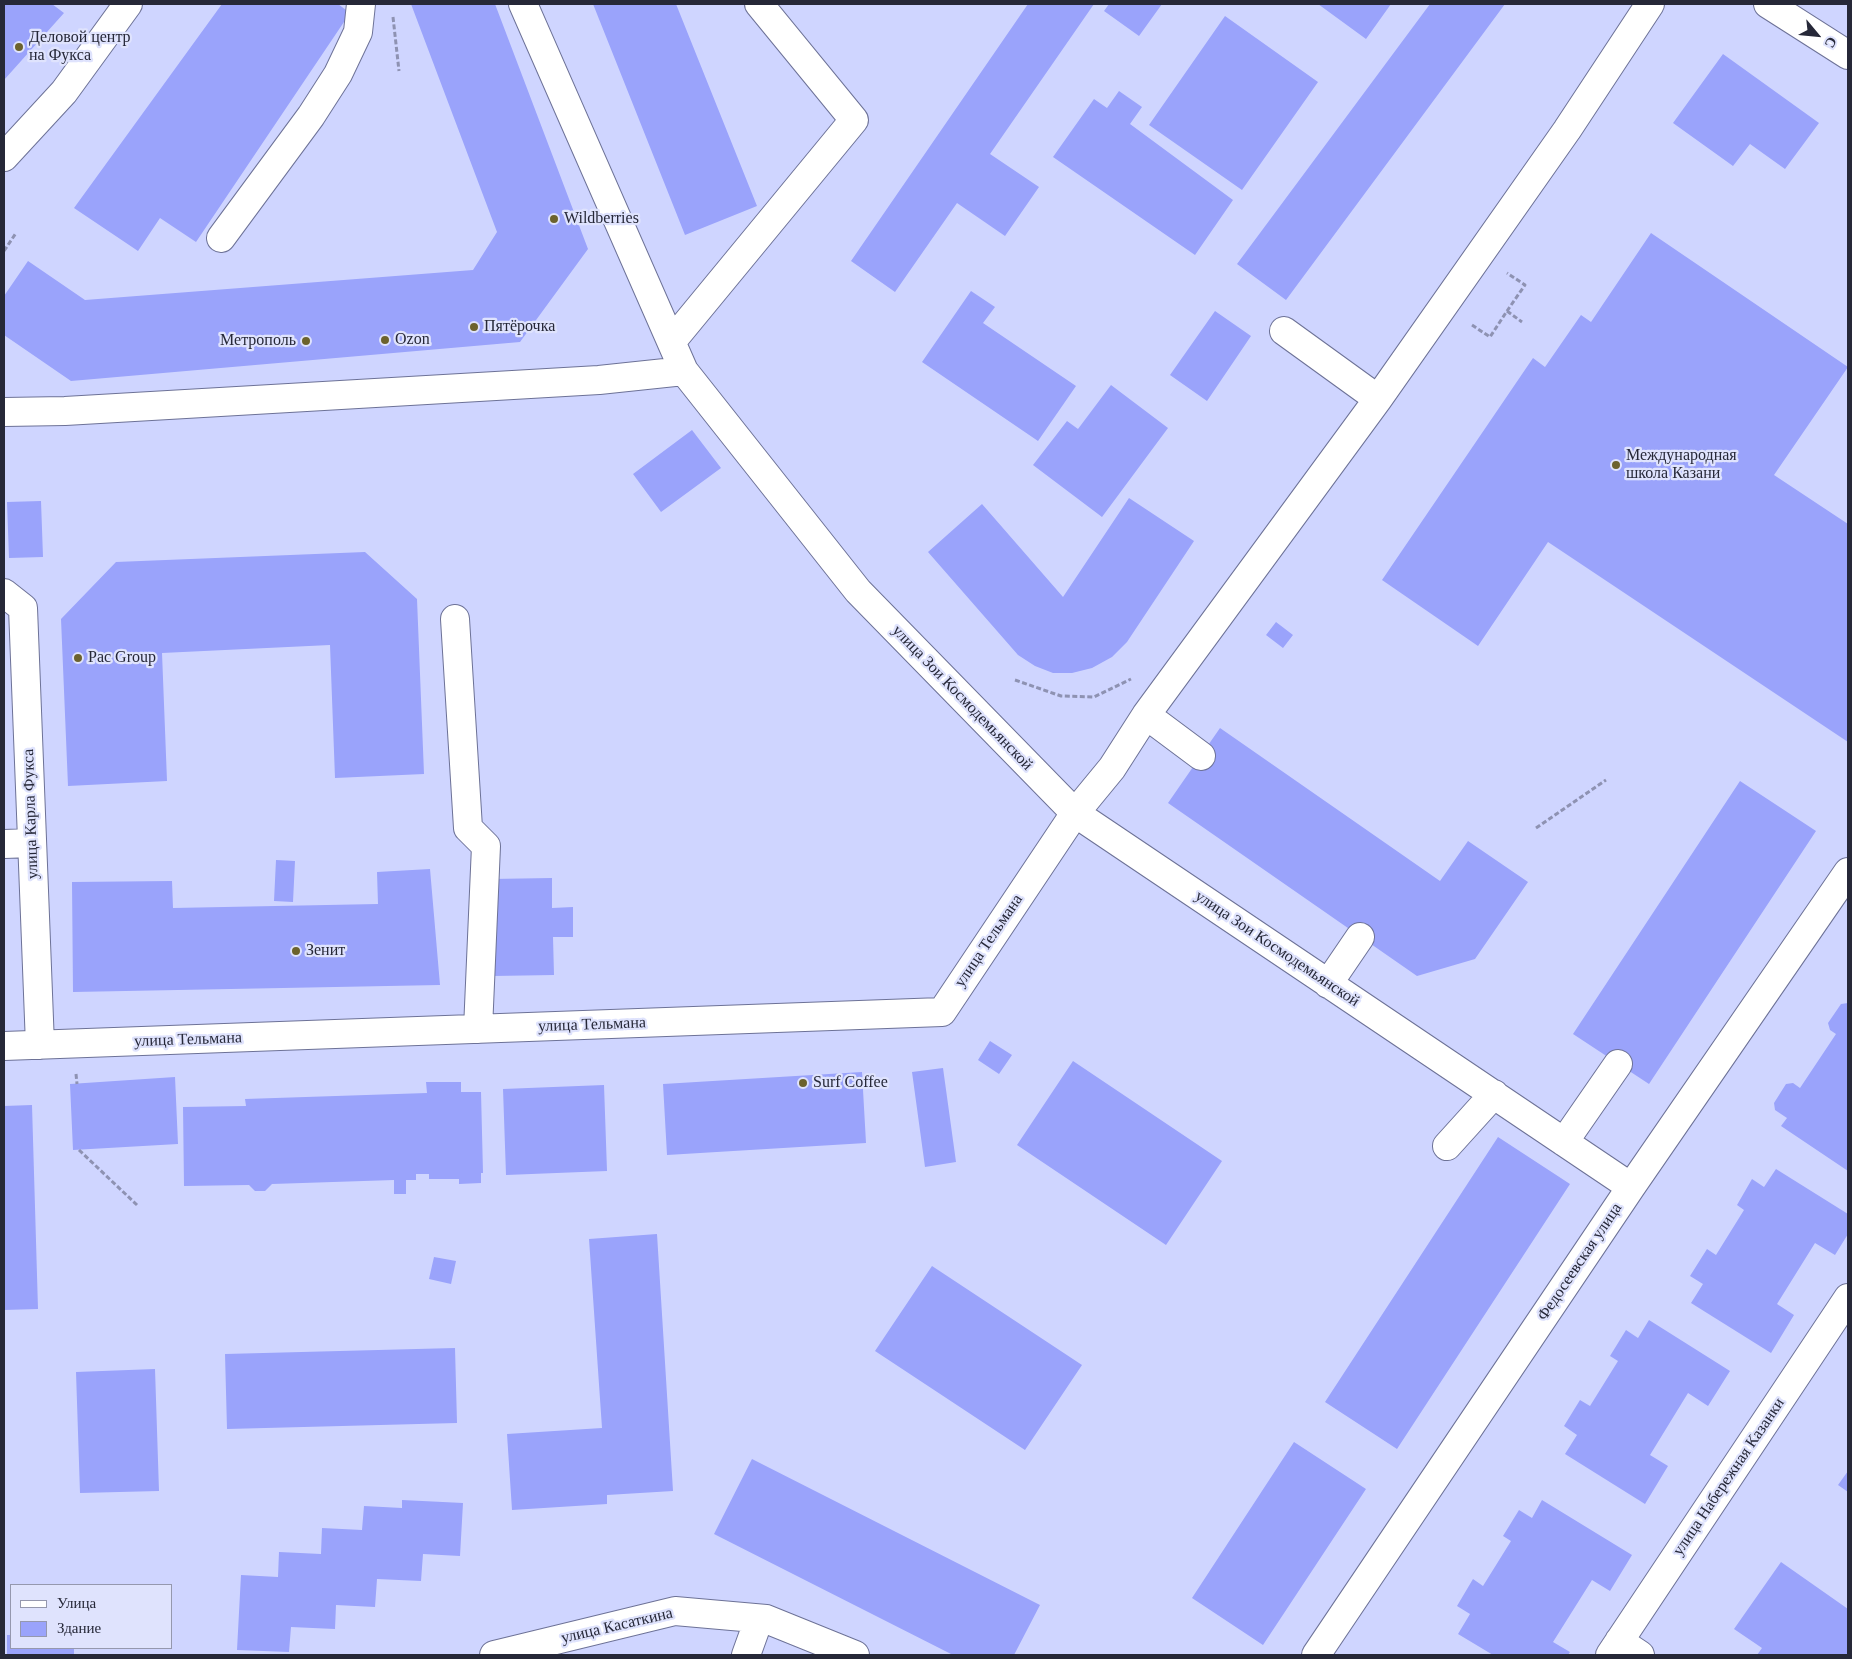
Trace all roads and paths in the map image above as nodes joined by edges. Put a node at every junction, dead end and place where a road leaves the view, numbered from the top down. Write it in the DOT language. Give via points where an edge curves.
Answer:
graph roads {
  1 [pos="128,4"];
  2 [pos="362,4"];
  3 [pos="523,4"];
  4 [pos="758,4"];
  5 [pos="1650,4"];
  6 [pos="1768,4"];
  7 [pos="393,13"];
  8 [pos="1848,54"];
  9 [pos="399,71"];
  10 [pos="4,156"];
  11 [pos="16,233"];
  12 [pos="221,238"];
  13 [pos="4,251"];
  14 [pos="1507,274"];
  15 [pos="1507,311"];
  16 [pos="1522,322"];
  17 [pos="1472,325"];
  18 [pos="1284,331"];
  19 [pos="672,342"];
  20 [pos="684,371"];
  21 [pos="1378,399"];
  22 [pos="4,412"];
  23 [pos="4,593"];
  24 [pos="455,619"];
  25 [pos="1138,676"];
  26 [pos="1015,680"];
  27 [pos="1146,715"];
  28 [pos="1201,756"];
  29 [pos="1606,780"];
  30 [pos="1075,814"];
  31 [pos="1536,828"];
  32 [pos="32,843"];
  33 [pos="4,844"];
  34 [pos="1848,872"];
  35 [pos="1360,937"];
  36 [pos="1328,984"];
  37 [pos="478,1029"];
  38 [pos="40,1045"];
  39 [pos="4,1046"];
  40 [pos="1618,1064"];
  41 [pos="1494,1094"];
  42 [pos="1564,1142"];
  43 [pos="1447,1146"];
  44 [pos="79,1150"];
  45 [pos="1631,1187"];
  46 [pos="137,1205"];
  47 [pos="1846,1308"];
  48 [pos="759,1619"];
  49 [pos="1623,1650"];
  50 [pos="503,1654"];
  51 [pos="746,1655"];
  52 [pos="853,1655"];
  53 [pos="1316,1655"];
  1 -- 10 [label="street" via="64,92"];
  2 -- 12 [label="street" via="358,32 338,74"];
  3 -- 19 [label="street, улица Зои Космодемьянской"];
  4 -- 19 [label="street" via="854,120"];
  5 -- 21 [label="street" via="1568,130"];
  6 -- 8 [label="street"];
  7 -- 9 [label="path"];
  11 -- 13 [label="path"];
  14 -- 15 [label="path" via="1525,285"];
  15 -- 16 [label="path"];
  15 -- 17 [label="path" via="1490,337"];
  18 -- 21 [label="street"];
  19 -- 20 [label="street, улица Зои Космодемьянской"];
  20 -- 22 [label="street" via="590,381"];
  20 -- 30 [label="street, улица Зои Космодемьянской" via="858,591"];
  21 -- 27 [label="street"];
  23 -- 32 [label="street, улица Карла Фукса" via="23,608"];
  24 -- 37 [label="street" via="468,828 486,846"];
  25 -- 26 [label="path" via="1094,697 1062,696"];
  27 -- 28 [label="street"];
  27 -- 30 [label="street" via="1112,768"];
  29 -- 31 [label="path"];
  30 -- 36 [label="street, улица Зои Космодемьянской"];
  30 -- 37 [label="street, улица Тельмана" via="942,1012"];
  32 -- 33 [label="street"];
  32 -- 38 [label="street, улица Карла Фукса"];
  34 -- 45 [label="street, Федосеевская улица"];
  35 -- 36 [label="street"];
  36 -- 41 [label="street, улица Зои Космодемьянской"];
  37 -- 38 [label="street, улица Тельмана"];
  38 -- 39 [label="street, улица Тельмана"];
  40 -- 42 [label="street"];
  41 -- 42 [label="street, улица Зои Космодемьянской"];
  41 -- 43 [label="street"];
  42 -- 45 [label="street, улица Зои Космодемьянской"];
  44 -- 46 [label="path"];
  45 -- 53 [label="street, Федосеевская улица"];
  47 -- 49 [label="street, улица Набережная Казанки"];
  48 -- 50 [label="street, улица Касаткина" via="675,1611"];
  48 -- 51 [label="street"];
  48 -- 52 [label="street, улица Касаткина" via="766,1619"];
}
